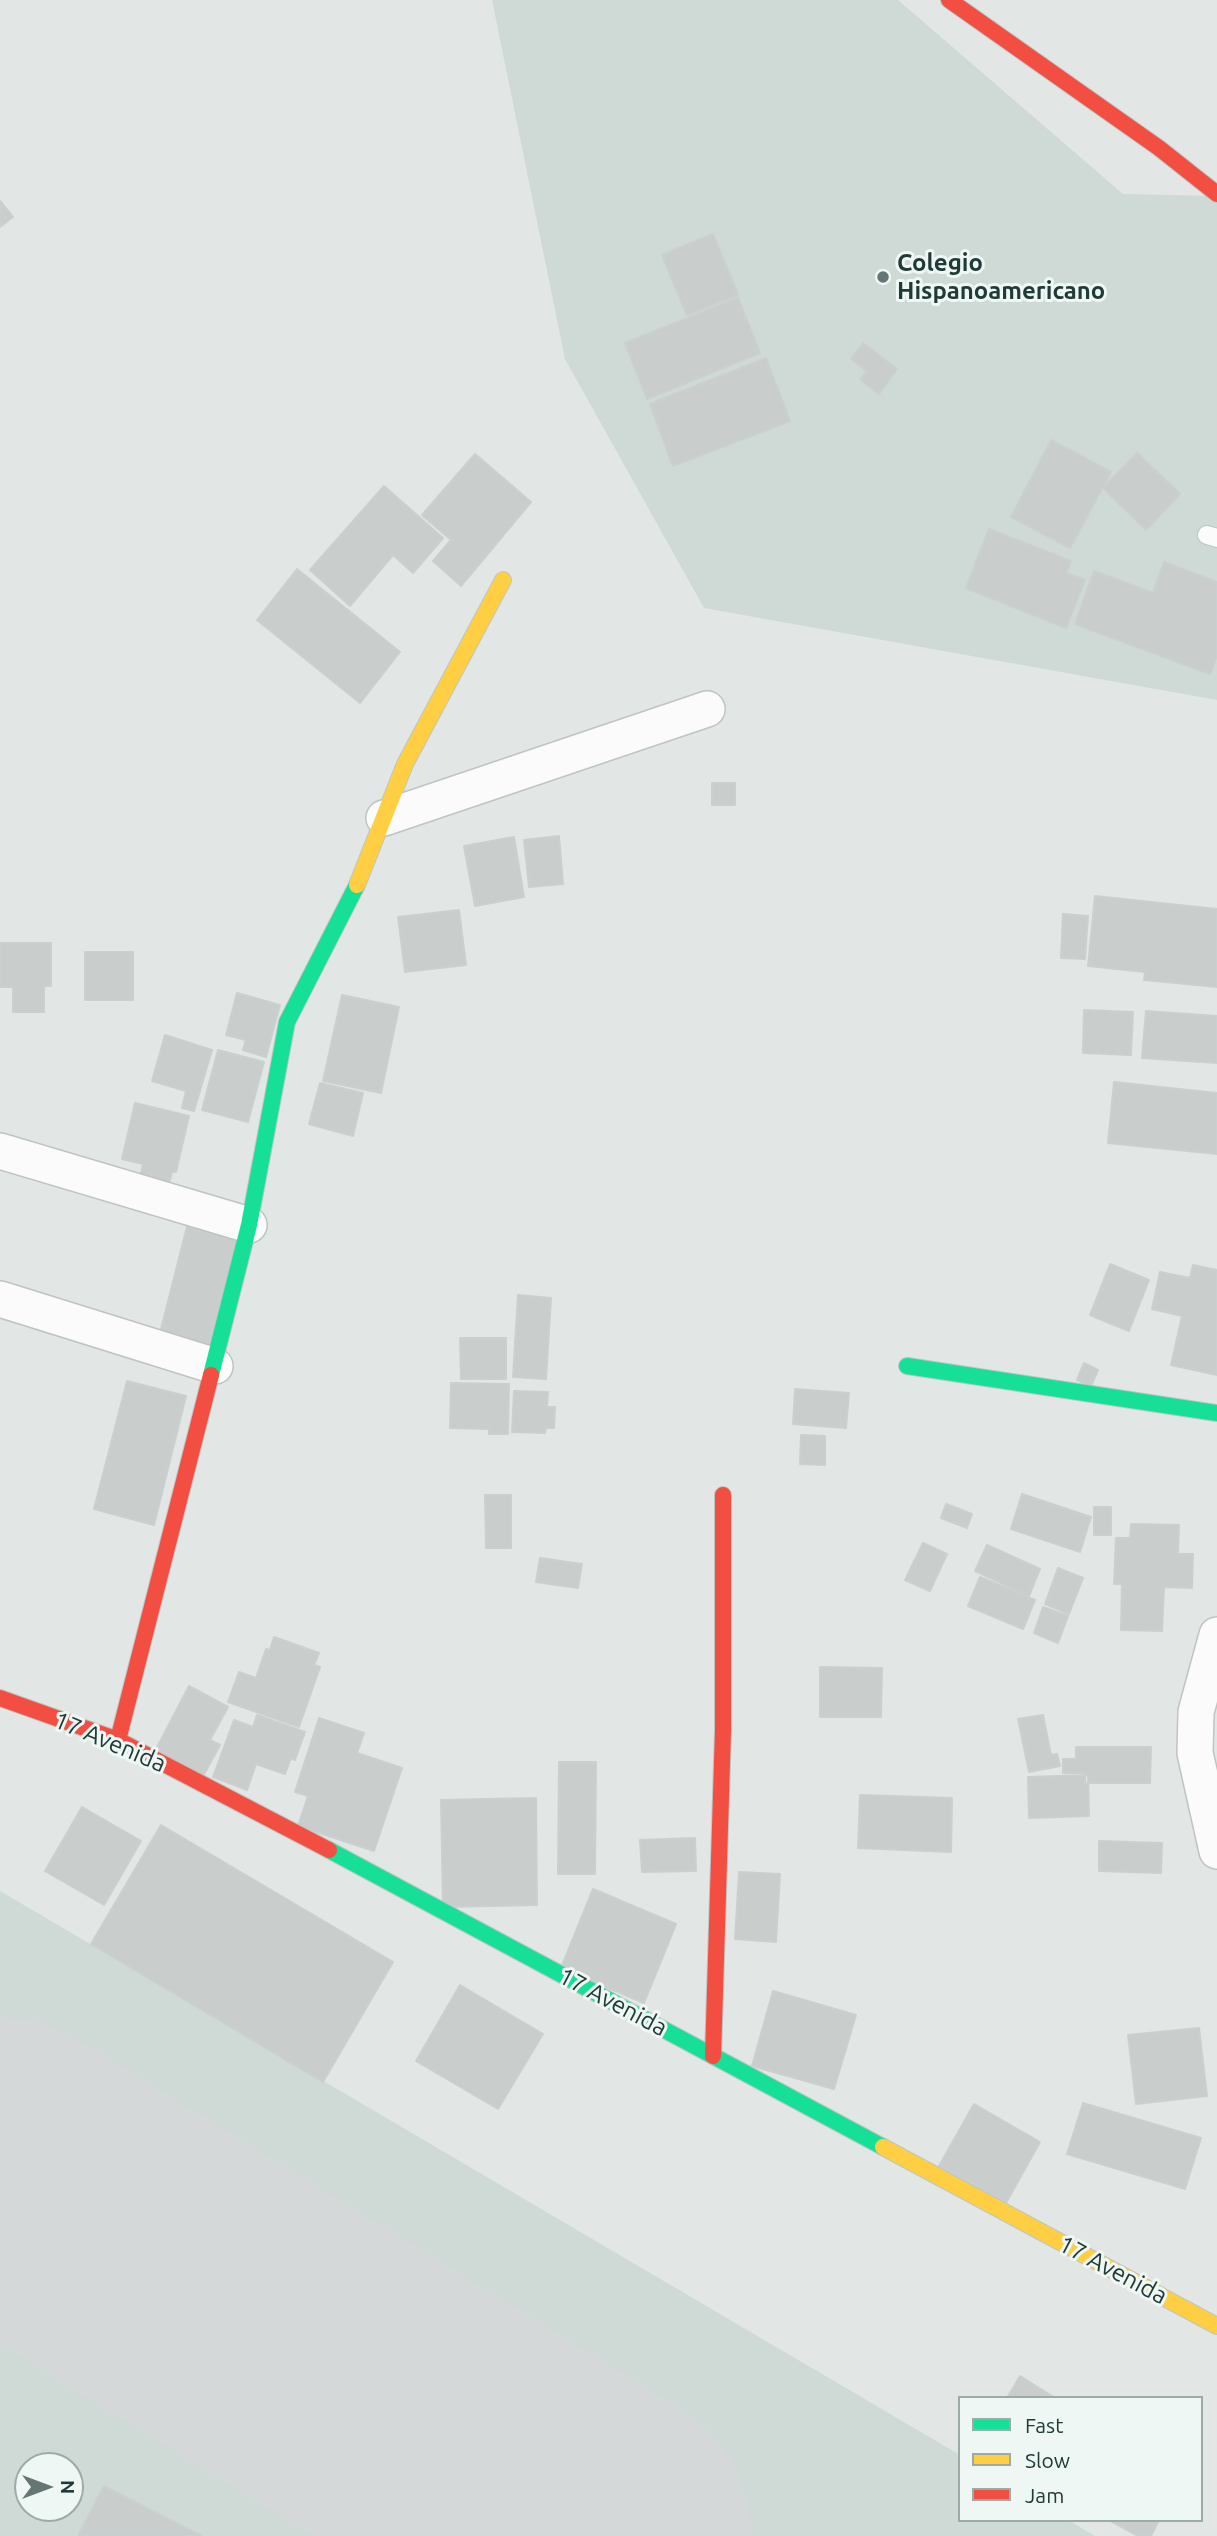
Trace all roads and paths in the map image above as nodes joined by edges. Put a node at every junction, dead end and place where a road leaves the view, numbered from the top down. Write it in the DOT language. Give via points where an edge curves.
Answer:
graph roads {
  1 [pos="949,0"];
  2 [pos="1217,194"];
  3 [pos="503,580"];
  4 [pos="707,709"];
  5 [pos="384,818"];
  6 [pos="0,1151"];
  7 [pos="248,1225"];
  8 [pos="0,1299"];
  9 [pos="215,1366"];
  10 [pos="907,1366"];
  11 [pos="1217,1413"];
  12 [pos="723,1495"];
  13 [pos="1217,1635"];
  14 [pos="0,1698"];
  15 [pos="118,1740"];
  16 [pos="1211,1799"];
  17 [pos="1217,1851"];
  18 [pos="713,2056"];
  19 [pos="1217,2326"];
  1 -- 2 [label="street"];
  3 -- 5 [label="street" via="405,764"];
  4 -- 5 [label="street"];
  5 -- 7 [label="street" via="365,869 287,1023"];
  6 -- 7 [label="street"];
  7 -- 9 [label="street"];
  8 -- 9 [label="street"];
  9 -- 15 [label="street"];
  10 -- 11 [label="street"];
  12 -- 18 [label="street" via="723,1730"];
  13 -- 16 [label="street" via="1196,1712 1195,1753"];
  14 -- 15 [label="street, 17 Avenida"];
  15 -- 18 [label="street, 17 Avenida"];
  16 -- 17 [label="street"];
  18 -- 19 [label="street, 17 Avenida"];
}
